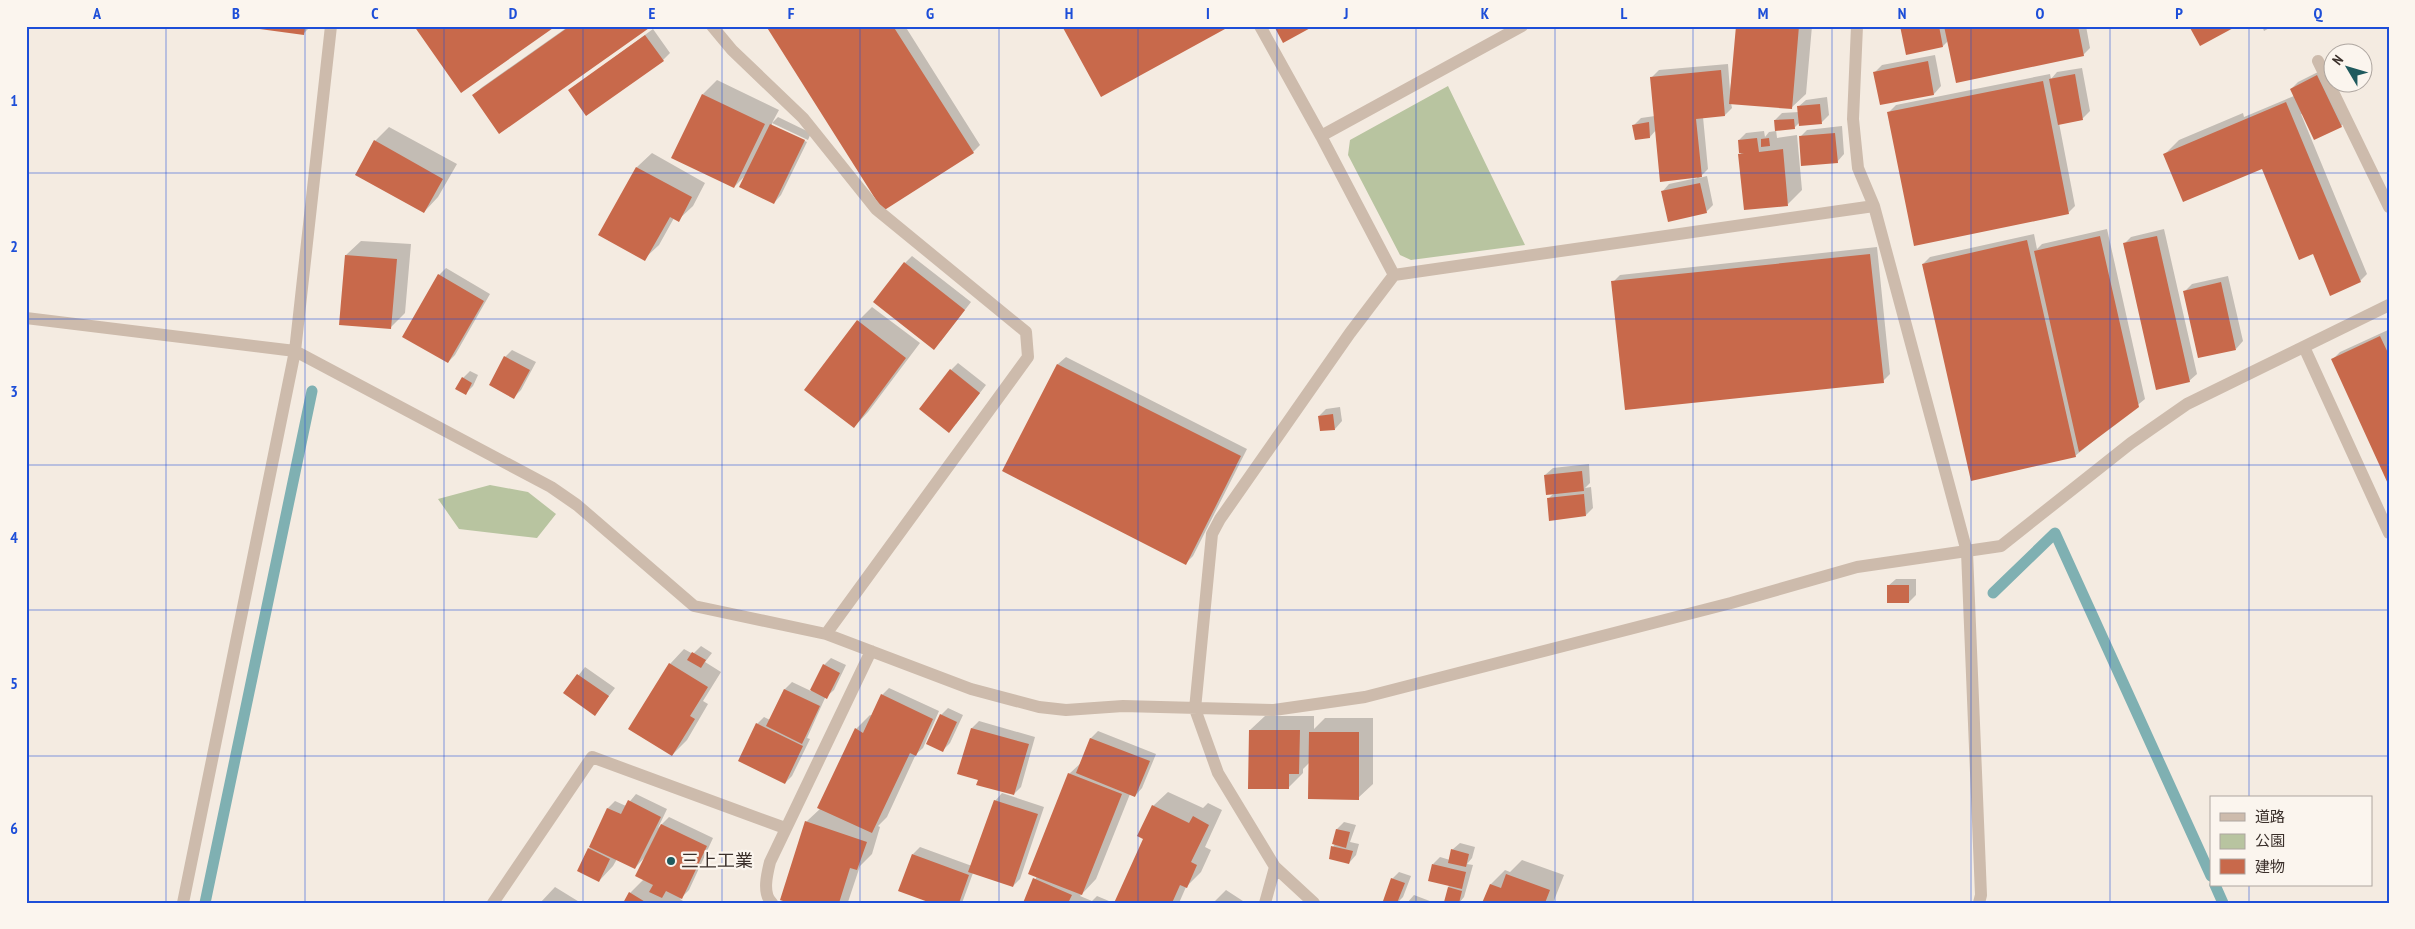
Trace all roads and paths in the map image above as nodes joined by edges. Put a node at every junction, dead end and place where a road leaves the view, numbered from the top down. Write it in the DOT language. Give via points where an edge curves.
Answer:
graph roads {
  1 [pos="331,26"];
  2 [pos="712,26"];
  3 [pos="1260,26"];
  4 [pos="1522,26"];
  5 [pos="1857,26"];
  6 [pos="2318,61"];
  7 [pos="1321,136"];
  8 [pos="1874,206"];
  9 [pos="2389,207"];
  10 [pos="1394,275"];
  11 [pos="2389,305"];
  12 [pos="26,318"];
  13 [pos="2304,347"];
  14 [pos="295,351"];
  15 [pos="2389,533"];
  16 [pos="1967,552"];
  17 [pos="826,634"];
  18 [pos="871,651"];
  19 [pos="1195,709"];
  20 [pos="785,828"];
  21 [pos="1275,867"];
  22 [pos="184,903"];
  23 [pos="493,903"];
  24 [pos="772,903"];
  25 [pos="1265,903"];
  26 [pos="1314,903"];
  27 [pos="1979,903"];
  1 -- 14 [label="street"];
  2 -- 17 [label="street" via="732,50 803,118 876,209 1026,332 1028,357"];
  3 -- 7 [label="street"];
  4 -- 7 [label="street"];
  5 -- 8 [label="street" via="1853,119 1858,168"];
  6 -- 9 [label="street"];
  7 -- 10 [label="street"];
  8 -- 10 [label="street"];
  8 -- 16 [label="street"];
  10 -- 19 [label="street" via="1350,333 1212,534"];
  11 -- 13 [label="street"];
  12 -- 14 [label="street"];
  13 -- 15 [label="street"];
  13 -- 16 [label="street" via="2187,404 2131,443 2001,546"];
  14 -- 17 [label="street" via="551,487 577,505 694,606"];
  14 -- 22 [label="street"];
  16 -- 19 [label="street" via="1857,568 1366,697 1274,710"];
  16 -- 27 [label="street"];
  17 -- 18 [label="street"];
  18 -- 19 [label="street" via="971,689 1039,707 1066,710 1122,706"];
  18 -- 20 [label="street"];
  19 -- 21 [label="street" via="1218,772"];
  20 -- 23 [label="street" via="592,757"];
  20 -- 24 [label="street" via="768,869 768,900"];
  21 -- 25 [label="street"];
  21 -- 26 [label="street"];
}
